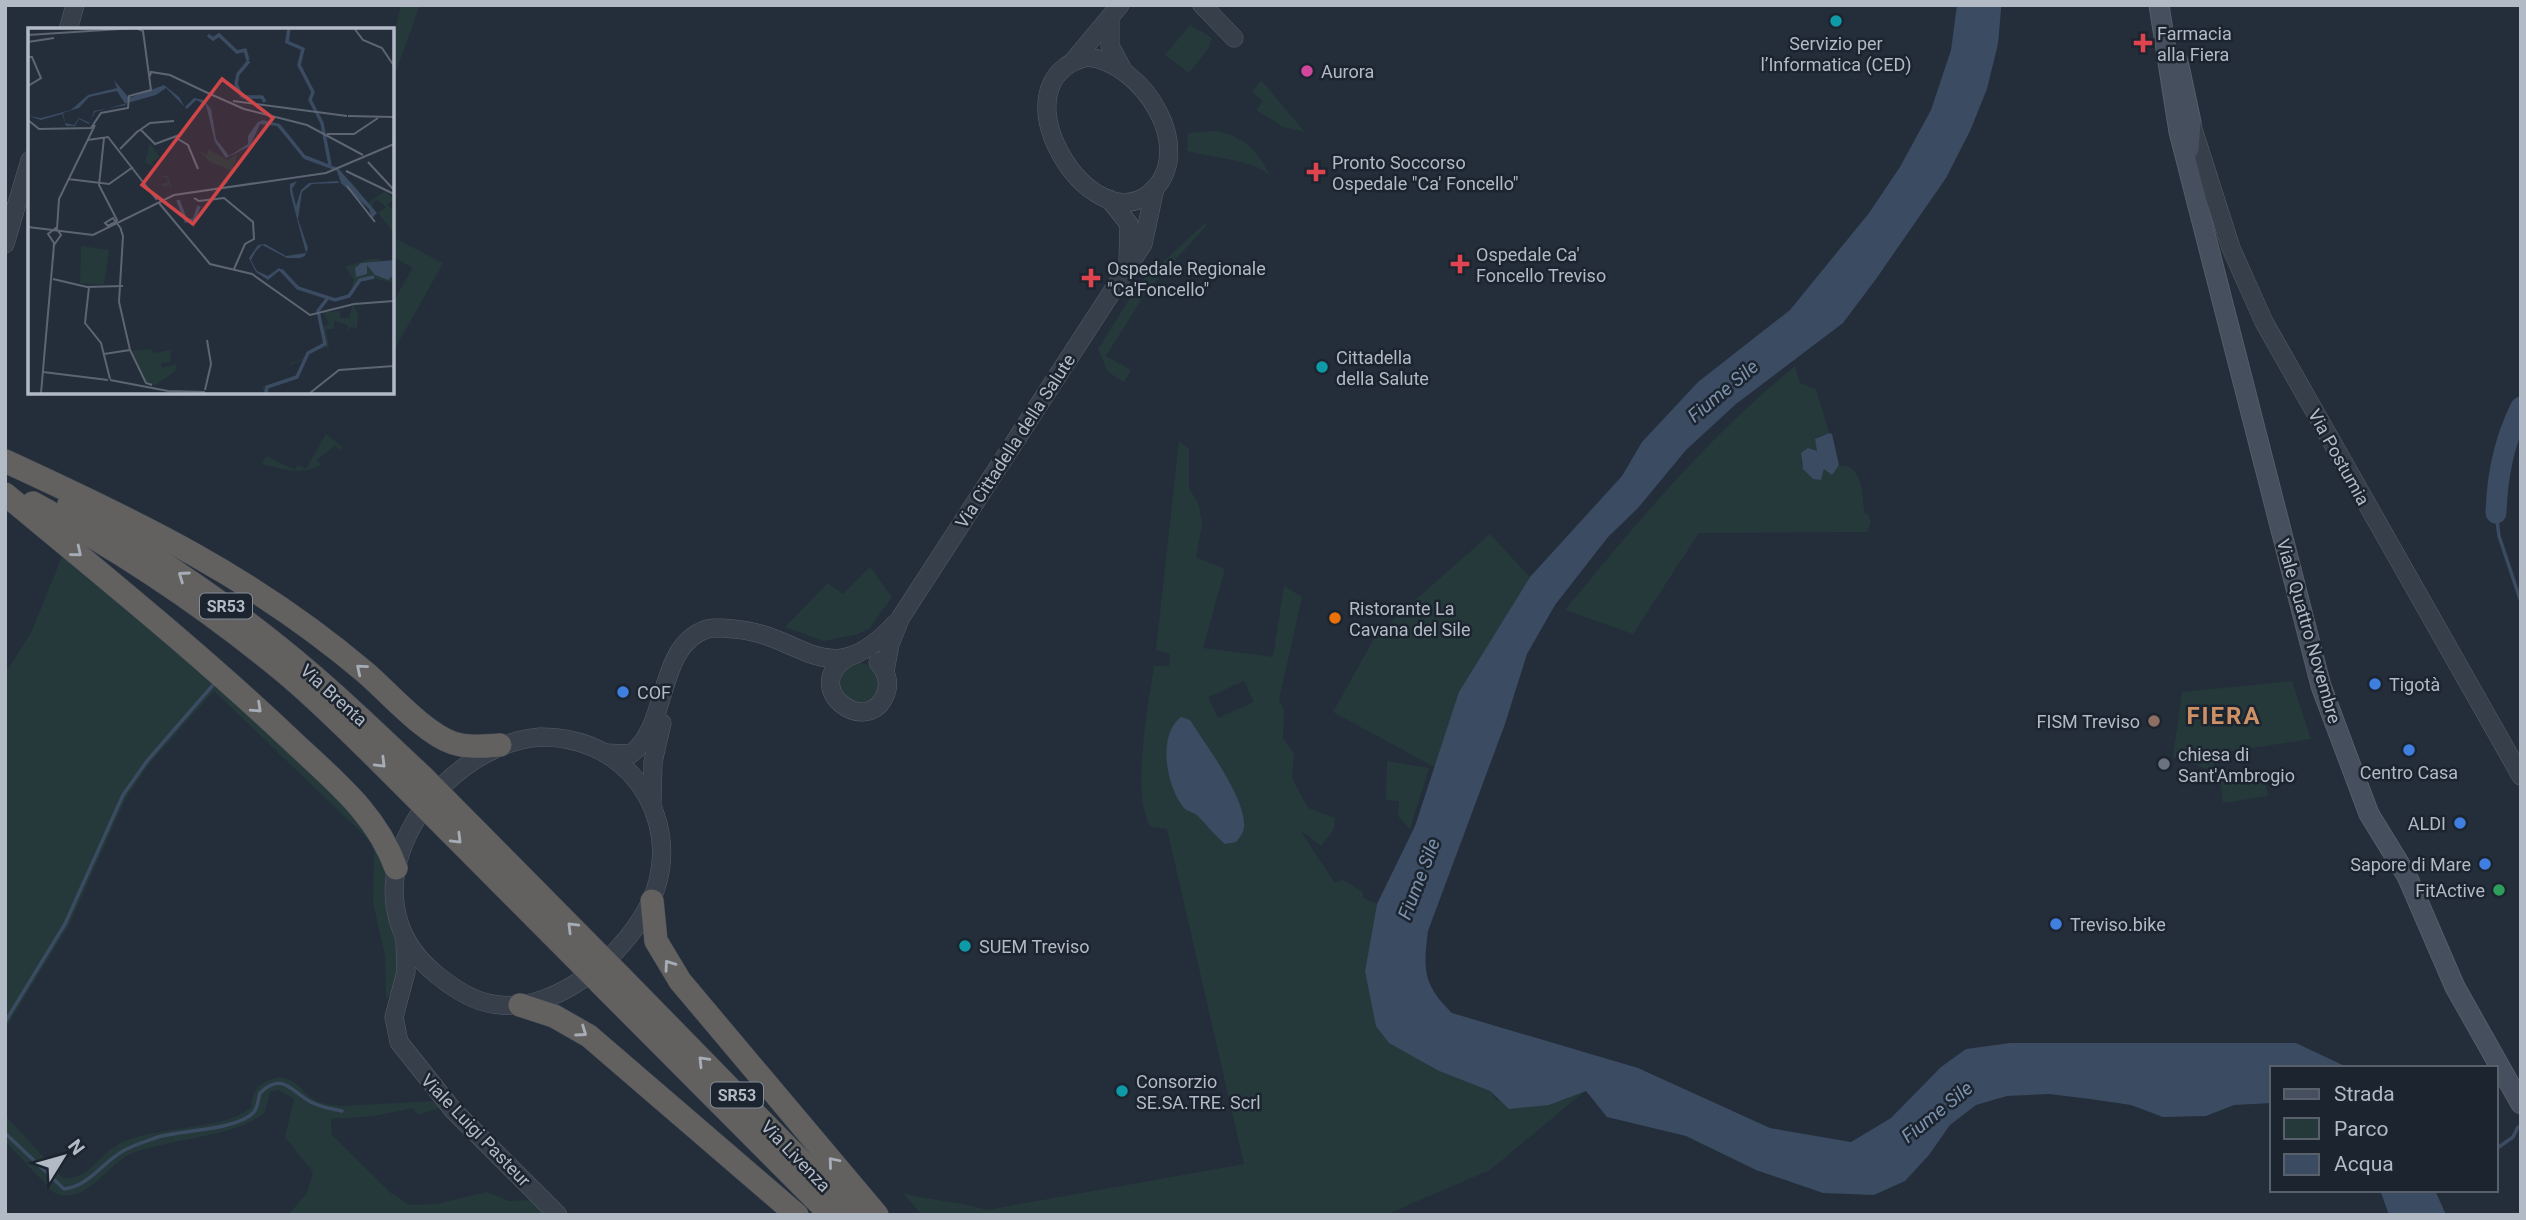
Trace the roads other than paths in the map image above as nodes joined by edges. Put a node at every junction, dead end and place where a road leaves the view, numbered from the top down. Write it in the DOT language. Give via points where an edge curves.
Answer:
graph roads {
  1 [pos="75,5"];
  2 [pos="1121,5"];
  3 [pos="1202,5"];
  4 [pos="2159,5"];
  5 [pos="2167,5"];
  6 [pos="1110,21"];
  7 [pos="69,28"];
  8 [pos="1234,38"];
  9 [pos="1074,60"];
  10 [pos="1122,68"];
  11 [pos="2191,122"];
  12 [pos="28,167"];
  13 [pos="2189,169"];
  14 [pos="1155,188"];
  15 [pos="1109,200"];
  16 [pos="5,244"];
  17 [pos="1128,264"];
  18 [pos="5,461"];
  19 [pos="5,470"];
  20 [pos="5,488"];
  21 [pos="5,494"];
  22 [pos="901,617"];
  23 [pos="741,629"];
  24 [pos="803,653"];
  25 [pos="852,656"];
  26 [pos="885,671"];
  27 [pos="831,682"];
  28 [pos="500,745"];
  29 [pos="605,752"];
  30 [pos="2521,776"];
  31 [pos="416,784"];
  32 [pos="652,802"];
  33 [pos="396,868"];
  34 [pos="652,901"];
  35 [pos="405,932"];
  36 [pos="448,983"];
  37 [pos="614,983"];
  38 [pos="398,1002"];
  39 [pos="520,1005"];
  40 [pos="2521,1104"];
  41 [pos="558,1215"];
  42 [pos="797,1215"];
  43 [pos="831,1215"];
  44 [pos="854,1215"];
  45 [pos="877,1215"];
  1 -- 7 [label="street"];
  2 -- 6 [label="street"];
  3 -- 8 [label="street"];
  4 -- 13 [label="main road, Viale Quattro Novembre" via="2171,94"];
  5 -- 11 [label="main road"];
  6 -- 9 [label="street"];
  6 -- 10 [label="street" via="1110,46"];
  9 -- 10 [label="street" via="1102,58"];
  9 -- 15 [label="street" via="1056,76 1049,91 1050,129 1068,167"];
  10 -- 14 [label="street" via="1147,92 1164,124 1167,163"];
  11 -- 13 [label="main road"];
  11 -- 30 [label="street, Via Postumia" via="2222,222 2264,322"];
  12 -- 16 [label="street"];
  13 -- 40 [label="main road, Viale Quattro Novembre" via="2325,698 2369,814 2407,876 2455,987"];
  14 -- 15 [label="street" via="1135,201"];
  14 -- 17 [label="street, Via Cittadella della Salute" via="1143,244"];
  15 -- 17 [label="street" via="1129,224"];
  17 -- 22 [label="street, Via Cittadella della Salute"];
  28 -- 18 [label="highway, one-way" via="471,747 436,735 341,652 259,591 132,519"];
  31 -- 19 [label="highway, Via Brenta / SR53, one-way" via="331,691 222,603 112,529"];
  20 -- 31 [label="highway, Via Brenta / SR53, one-way" via="214,618"];
  21 -- 33 [label="highway, one-way" via="206,661 349,795 374,822"];
  22 -- 25 [label="street, Via Cittadella della Salute" via="877,642"];
  22 -- 26 [label="street, Via Cittadella della Salute"];
  23 -- 24 [label="street, Via Cittadella della Salute"];
  23 -- 29 [label="street, Via Cittadella della Salute" via="710,629 690,639 673,667 647,738 631,754"];
  23 -- 32 [label="street" via="705,640 684,662 655,750"];
  24 -- 25 [label="street, Via Cittadella della Salute"];
  24 -- 27 [label="street, Via Cittadella della Salute"];
  25 -- 26 [label="street, Via Cittadella della Salute" via="873,658"];
  25 -- 27 [label="street, Via Cittadella della Salute" via="836,667"];
  26 -- 27 [label="street, Via Cittadella della Salute" via="885,696 861,712 843,707"];
  28 -- 29 [label="street" via="559,737"];
  28 -- 33 [label="street" via="461,770 429,801 406,835"];
  29 -- 32 [label="street" via="633,776"];
  31 -- 37 [label="highway, Via Brenta / SR53, bridge"];
  32 -- 34 [label="street" via="662,849"];
  33 -- 35 [label="street" via="395,892"];
  34 -- 39 [label="street" via="618,947 575,985"];
  45 -- 34 [label="highway, one-way" via="680,981 656,941"];
  35 -- 36 [label="street" via="423,964"];
  35 -- 38 [label="street, Viale Luigi Pasteur" via="407,972"];
  36 -- 38 [label="street" via="423,979 403,992"];
  36 -- 39 [label="street" via="493,1004"];
  37 -- 43 [label="highway, Via Livenza / SR53"];
  44 -- 37 [label="highway, Via Livenza / SR53, one-way"];
  38 -- 41 [label="street, Viale Luigi Pasteur" via="395,1028 408,1056 453,1111"];
  39 -- 42 [label="highway, one-way" via="554,1016 589,1036"];
}
